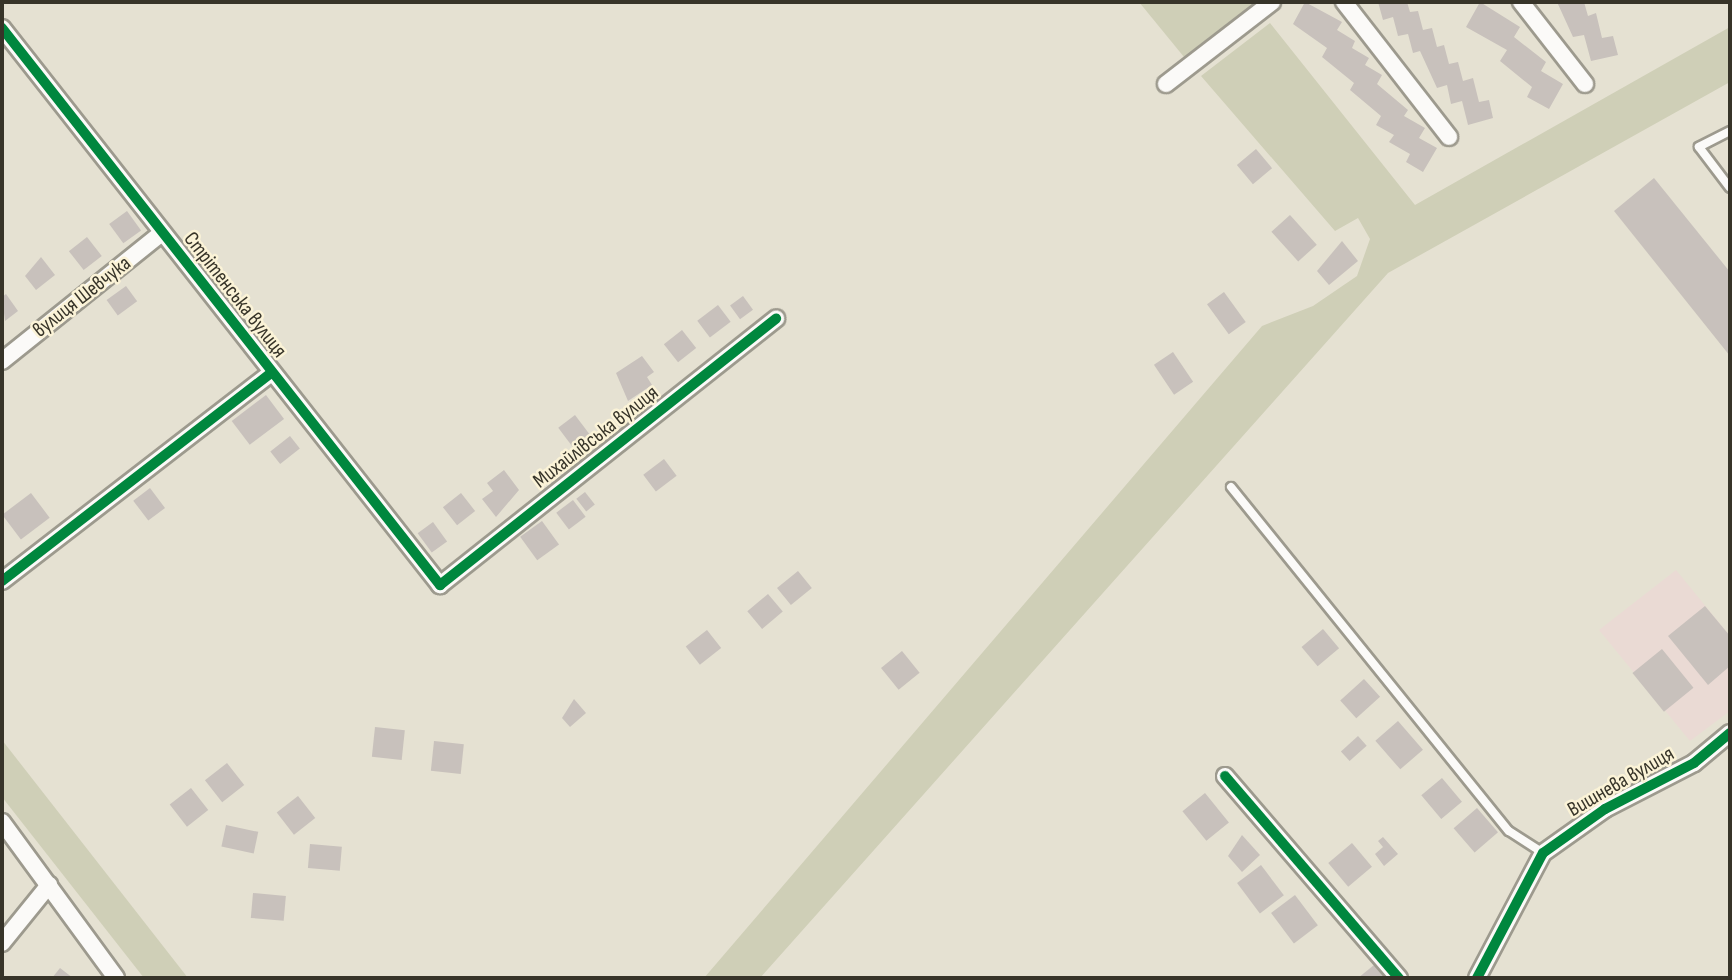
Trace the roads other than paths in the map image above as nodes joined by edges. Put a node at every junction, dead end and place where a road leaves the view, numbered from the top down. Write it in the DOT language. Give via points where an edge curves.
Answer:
graph roads {
  1 [pos="1344,2"];
  2 [pos="1521,2"];
  3 [pos="1268,3"];
  4 [pos="2,28"];
  5 [pos="1166,84"];
  6 [pos="1585,84"];
  7 [pos="1730,131"];
  8 [pos="1449,137"];
  9 [pos="1730,188"];
  10 [pos="162,233"];
  11 [pos="776,319"];
  12 [pos="2,361"];
  13 [pos="271,373"];
  14 [pos="1230,487"];
  15 [pos="2,581"];
  16 [pos="440,585"];
  17 [pos="1730,733"];
  18 [pos="1225,776"];
  19 [pos="2,822"];
  20 [pos="1543,853"];
  21 [pos="49,885"];
  22 [pos="2,943"];
  23 [pos="116,978"];
  24 [pos="1399,978"];
  25 [pos="1477,978"];
  1 -- 8 [label="street"];
  2 -- 6 [label="street"];
  3 -- 5 [label="street"];
  4 -- 10 [label="street, Стрітенська вулиця"];
  7 -- 9 [label="lane" via="1699,147"];
  10 -- 12 [label="street, вулиця Шевчука"];
  10 -- 13 [label="street, Стрітенська вулиця"];
  11 -- 16 [label="street, Михайлівська вулиця"];
  13 -- 15 [label="street"];
  13 -- 16 [label="street, Стрітенська вулиця"];
  14 -- 20 [label="lane" via="1509,831"];
  17 -- 20 [label="street, Вишнева вулиця" via="1694,763 1605,809"];
  18 -- 24 [label="street"];
  19 -- 21 [label="street"];
  20 -- 25 [label="street, Вишнева вулиця"];
  21 -- 22 [label="street"];
  21 -- 23 [label="street"];
}
